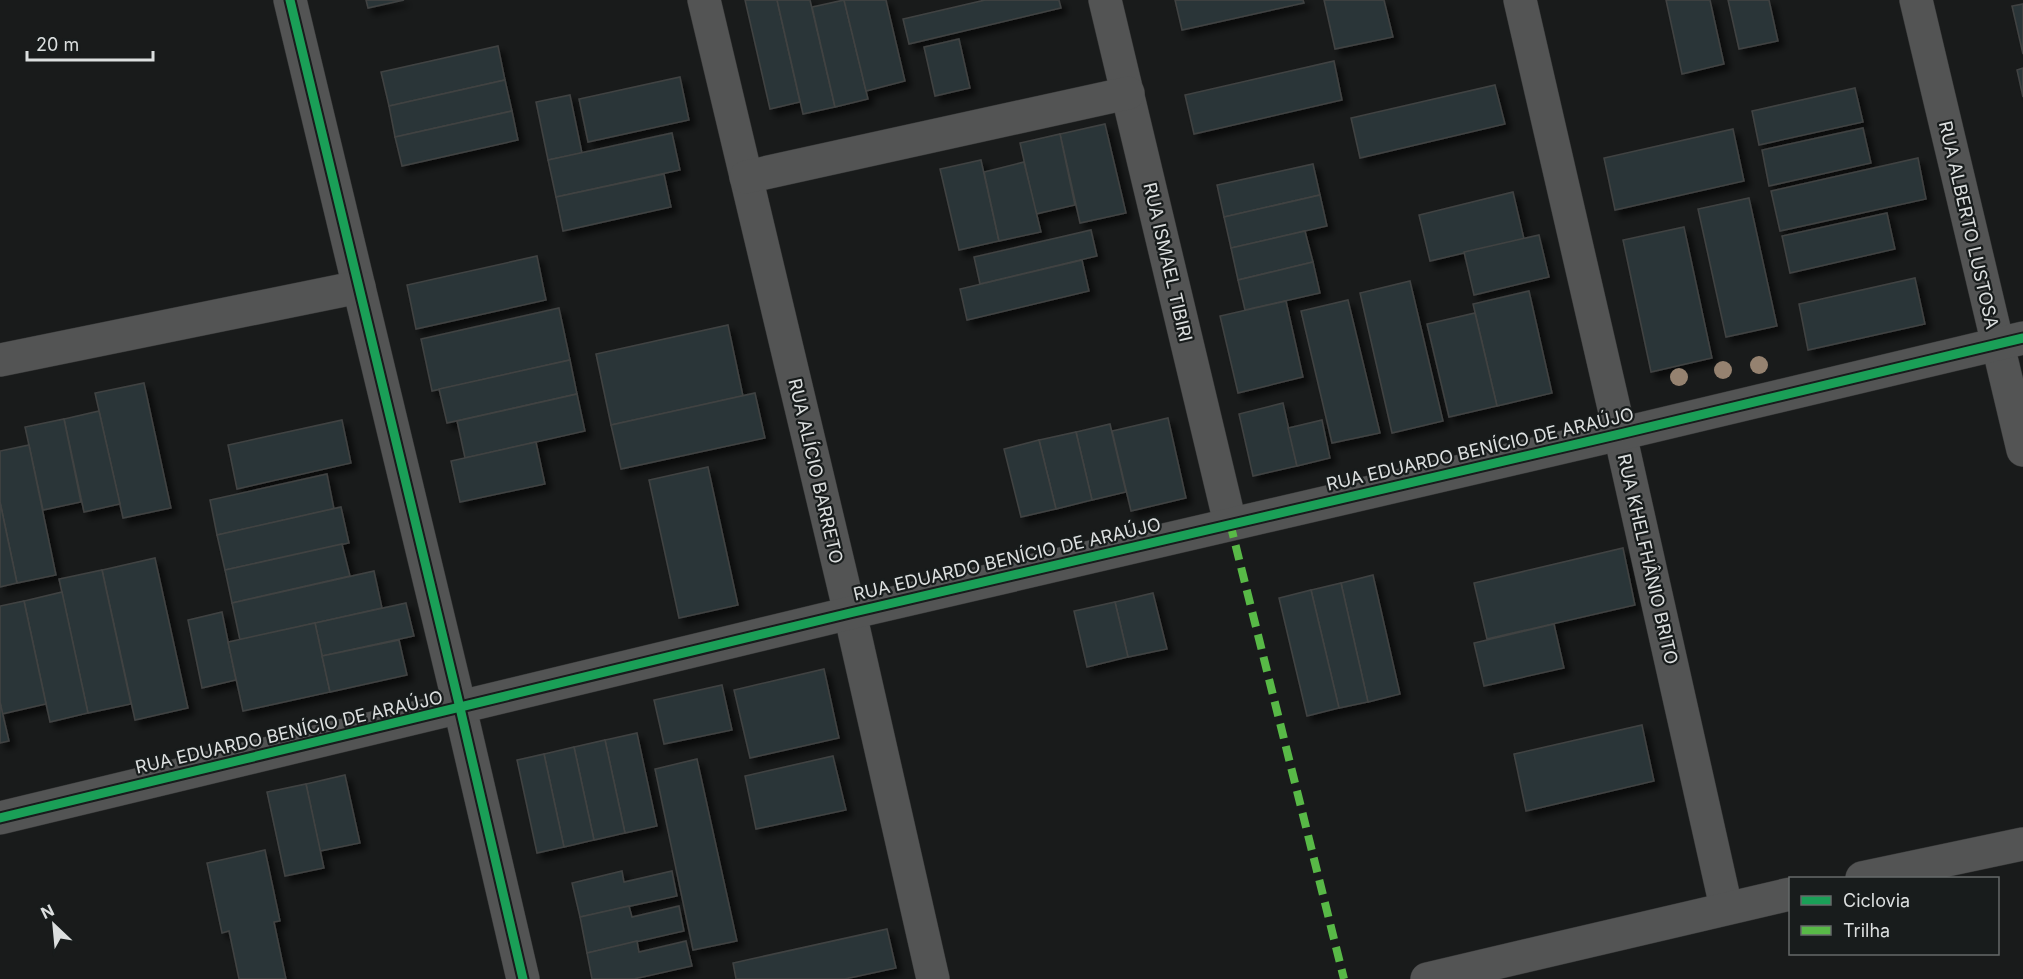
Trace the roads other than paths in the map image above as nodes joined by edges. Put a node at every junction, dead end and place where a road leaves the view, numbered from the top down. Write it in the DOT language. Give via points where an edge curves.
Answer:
graph roads {
  1 [pos="290,0"];
  2 [pos="704,0"];
  3 [pos="1105,0"];
  4 [pos="1520,0"];
  5 [pos="1916,0"];
  6 [pos="1128,93"];
  7 [pos="746,177"];
  8 [pos="359,287"];
  9 [pos="2010,341"];
  10 [pos="0,360"];
  11 [pos="1620,434"];
  12 [pos="2023,450"];
  13 [pos="1230,524"];
  14 [pos="850,613"];
  15 [pos="460,708"];
  16 [pos="0,818"];
  17 [pos="2023,844"];
  18 [pos="1871,877"];
  19 [pos="1789,894"];
  20 [pos="1726,908"];
  21 [pos="523,979"];
  22 [pos="933,979"];
  23 [pos="1427,979"];
  1 -- 8 [label="street"];
  2 -- 7 [label="street, RUA ALÍCIO BARRETO"];
  3 -- 6 [label="street, RUA ISMAEL TIBIRI"];
  4 -- 11 [label="street, RUA KHELFHÂNIO BRITO"];
  5 -- 9 [label="street, RUA ALBERTO LUSTOSA"];
  6 -- 7 [label="street"];
  6 -- 13 [label="street, RUA ISMAEL TIBIRI"];
  7 -- 14 [label="street, RUA ALÍCIO BARRETO"];
  8 -- 10 [label="street"];
  8 -- 15 [label="street"];
  9 -- 11 [label="street, RUA EDUARDO BENÍCIO DE ARAÚJO"];
  9 -- 12 [label="street, RUA ALBERTO LUSTOSA"];
  11 -- 13 [label="street, RUA EDUARDO BENÍCIO DE ARAÚJO"];
  11 -- 20 [label="street, RUA KHELFHÂNIO BRITO"];
  13 -- 14 [label="street, RUA EDUARDO BENÍCIO DE ARAÚJO"];
  14 -- 15 [label="street, RUA EDUARDO BENÍCIO DE ARAÚJO"];
  14 -- 22 [label="street, RUA ALÍCIO BARRETO"];
  15 -- 16 [label="street, RUA EDUARDO BENÍCIO DE ARAÚJO"];
  15 -- 21 [label="street"];
  17 -- 18 [label="street"];
  19 -- 20 [label="street"];
  20 -- 23 [label="street"];
}
